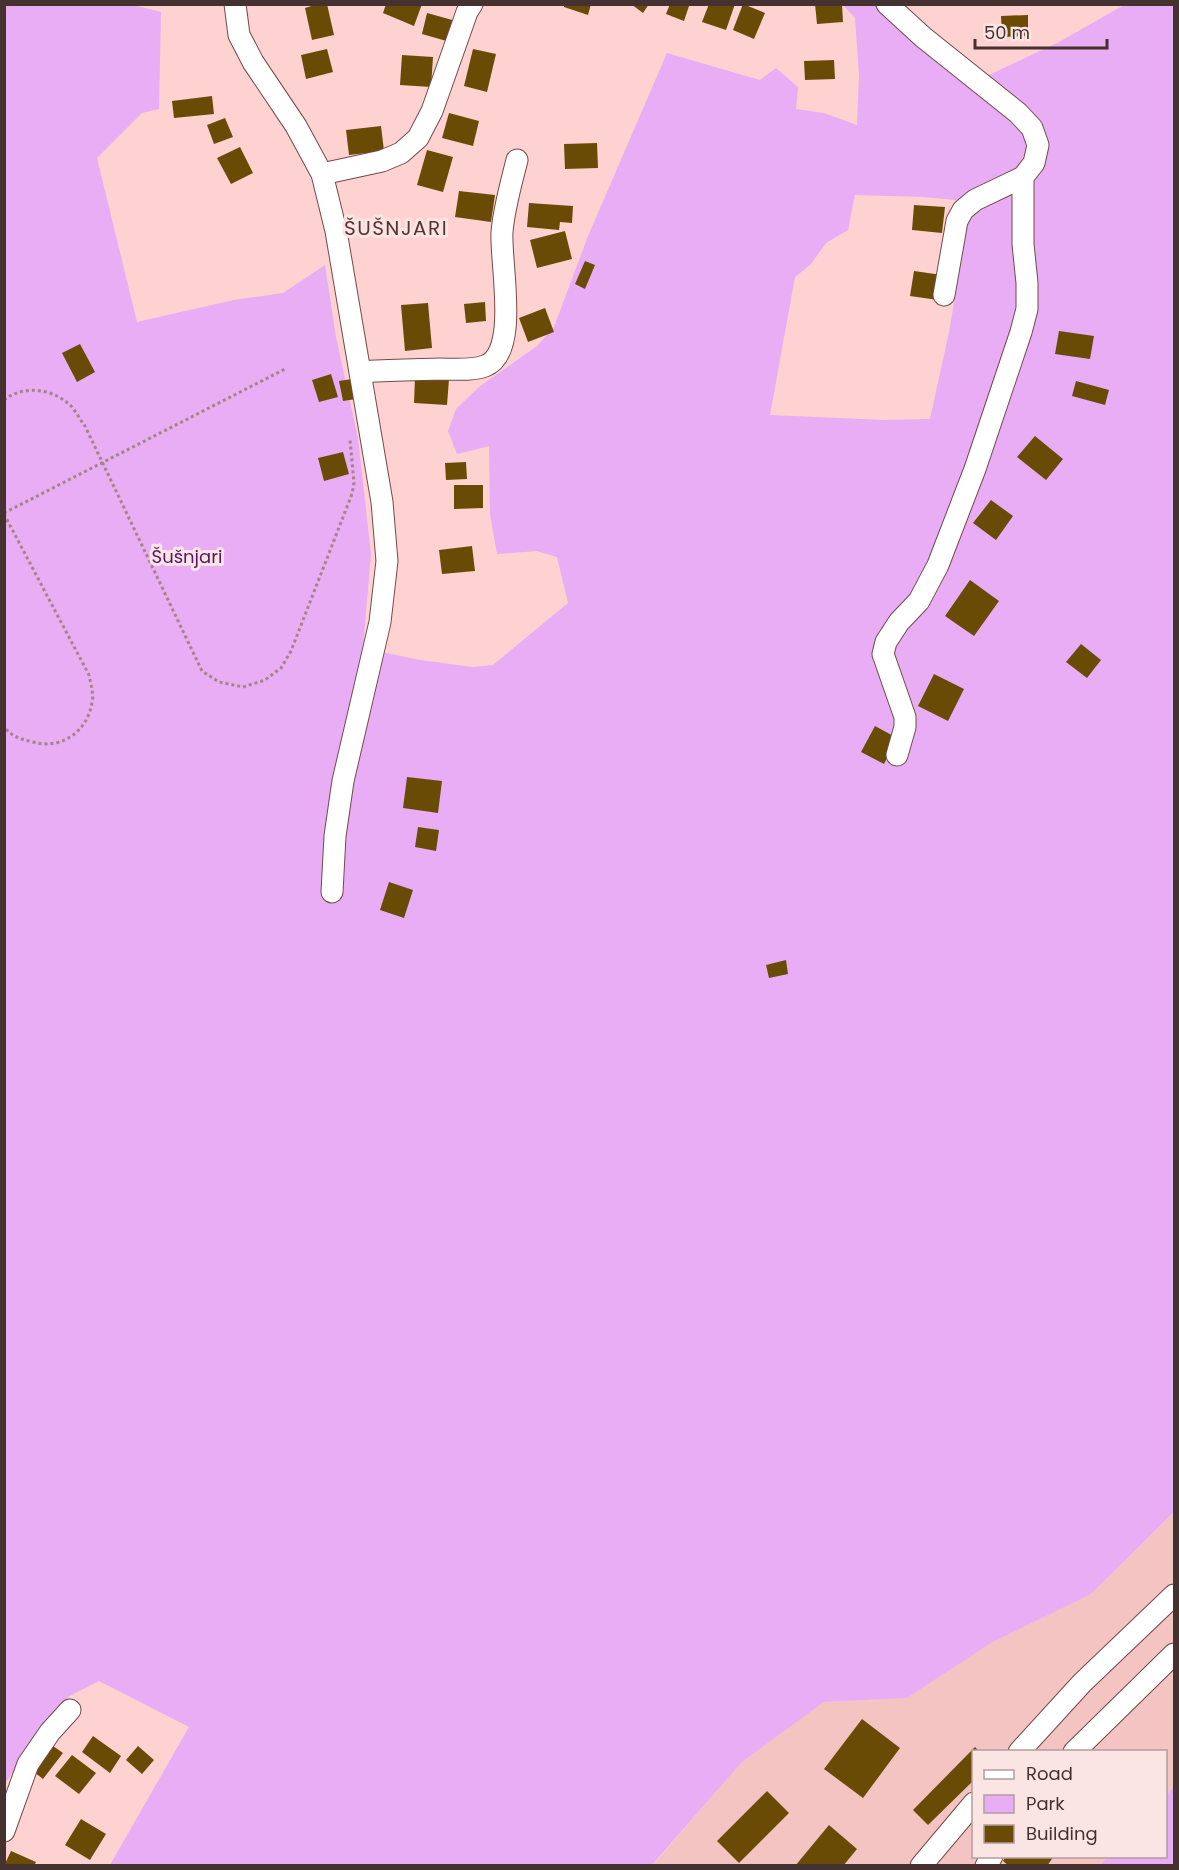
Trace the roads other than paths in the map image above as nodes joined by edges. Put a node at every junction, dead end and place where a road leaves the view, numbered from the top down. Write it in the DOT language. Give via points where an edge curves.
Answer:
graph roads {
  1 [pos="235,4"];
  2 [pos="472,4"];
  3 [pos="887,4"];
  4 [pos="517,160"];
  5 [pos="322,174"];
  6 [pos="1023,177"];
  7 [pos="944,296"];
  8 [pos="361,372"];
  9 [pos="897,754"];
  10 [pos="332,892"];
  11 [pos="1174,1595"];
  12 [pos="1174,1654"];
  13 [pos="70,1710"];
  14 [pos="1021,1750"];
  15 [pos="1076,1750"];
  16 [pos="972,1805"];
  17 [pos="4,1831"];
  18 [pos="921,1866"];
  1 -- 5 [label="street" via="239,35"];
  2 -- 5 [label="street" via="418,138 401,153 382,161"];
  3 -- 6 [label="street" via="1018,112 1032,128 1038,145 1034,163"];
  4 -- 8 [label="street" via="502,231 506,334 496,359 473,369"];
  5 -- 8 [label="street"];
  6 -- 7 [label="street" via="963,210 957,221"];
  6 -- 9 [label="street" via="1027,309 1021,332 938,565 919,601 886,642 883,654 905,717"];
  8 -- 10 [label="street" via="382,502 387,561 381,622 343,781"];
  11 -- 14 [label="street" via="1082,1683"];
  12 -- 15 [label="street"];
  13 -- 17 [label="street" via="28,1764"];
  16 -- 18 [label="street"];
}
